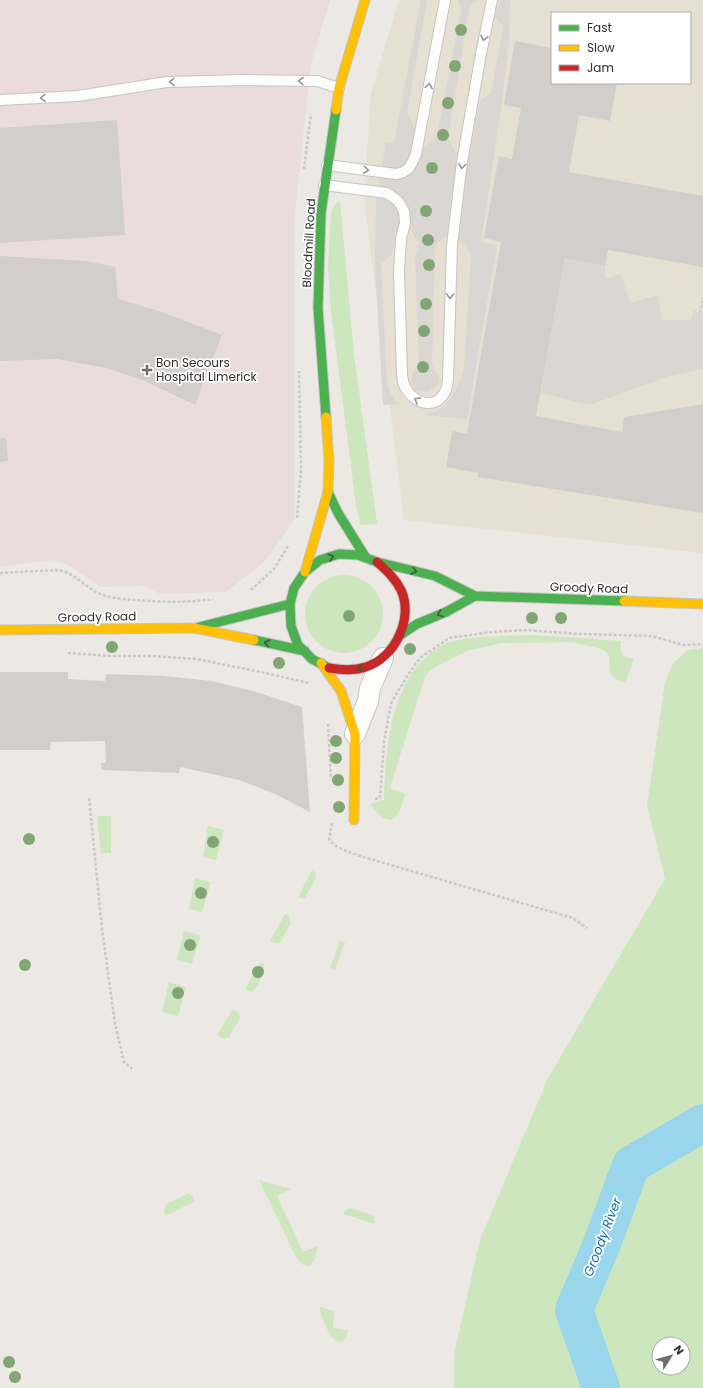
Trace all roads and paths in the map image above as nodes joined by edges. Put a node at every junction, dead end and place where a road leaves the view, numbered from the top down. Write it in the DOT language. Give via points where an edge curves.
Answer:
graph roads {
  1 [pos="365,0"];
  2 [pos="445,0"];
  3 [pos="492,0"];
  4 [pos="339,88"];
  5 [pos="0,100"];
  6 [pos="327,165"];
  7 [pos="324,186"];
  8 [pos="703,298"];
  9 [pos="700,313"];
  10 [pos="328,492"];
  11 [pos="366,558"];
  12 [pos="377,562"];
  13 [pos="305,572"];
  14 [pos="0,573"];
  15 [pos="475,596"];
  16 [pos="152,601"];
  17 [pos="290,604"];
  18 [pos="703,604"];
  19 [pos="194,628"];
  20 [pos="0,630"];
  21 [pos="399,636"];
  22 [pos="703,644"];
  23 [pos="305,651"];
  24 [pos="62,653"];
  25 [pos="383,658"];
  26 [pos="321,663"];
  27 [pos="314,685"];
  28 [pos="391,703"];
  29 [pos="328,721"];
  30 [pos="355,734"];
  31 [pos="332,783"];
  32 [pos="89,798"];
  33 [pos="332,817"];
  34 [pos="354,820"];
  35 [pos="587,928"];
  36 [pos="132,1069"];
  1 -- 4 [label="street, Bloodmill Road"];
  6 -- 2 [label="lane, one-way" via="396,174 410,167 416,154"];
  3 -- 7 [label="lane, one-way" via="462,162 452,245 448,380 445,392 438,400 429,404 418,402 404,387 400,271 404,211 398,201 387,192"];
  4 -- 5 [label="lane, one-way" via="318,81 167,82 78,96"];
  4 -- 6 [label="street, Bloodmill Road"];
  6 -- 7 [label="street, Bloodmill Road"];
  7 -- 10 [label="street, Bloodmill Road" via="320,213 318,308 329,461"];
  8 -- 9 [label="path"];
  10 -- 11 [label="street" via="349,533"];
  10 -- 13 [label="street"];
  11 -- 12 [label="street"];
  13 -- 11 [label="street, one-way" via="320,560 339,554"];
  12 -- 15 [label="street, one-way" via="435,576"];
  12 -- 21 [label="street" via="391,574 400,590 405,608"];
  13 -- 17 [label="street" via="294,588"];
  14 -- 16 [label="path" via="67,571 99,594"];
  15 -- 18 [label="street, Groody Road"];
  15 -- 21 [label="street, one-way" via="417,624"];
  17 -- 19 [label="street"];
  17 -- 23 [label="street" via="291,626 298,644"];
  19 -- 20 [label="street, Groody Road"];
  23 -- 19 [label="street, one-way"];
  21 -- 25 [label="street"];
  22 -- 28 [label="path" via="683,645 652,636 524,630 449,638 420,658"];
  23 -- 26 [label="street" via="312,659"];
  24 -- 27 [label="path" via="197,659 256,670"];
  25 -- 26 [label="street, one-way" via="366,667 348,670 330,668"];
  25 -- 30 [label="street"];
  26 -- 30 [label="street" via="341,691"];
  29 -- 31 [label="path"];
  30 -- 34 [label="street"];
  32 -- 36 [label="path" via="102,929 115,1024 124,1062"];
  33 -- 35 [label="path" via="329,839 332,844 343,849 573,918"];
}
